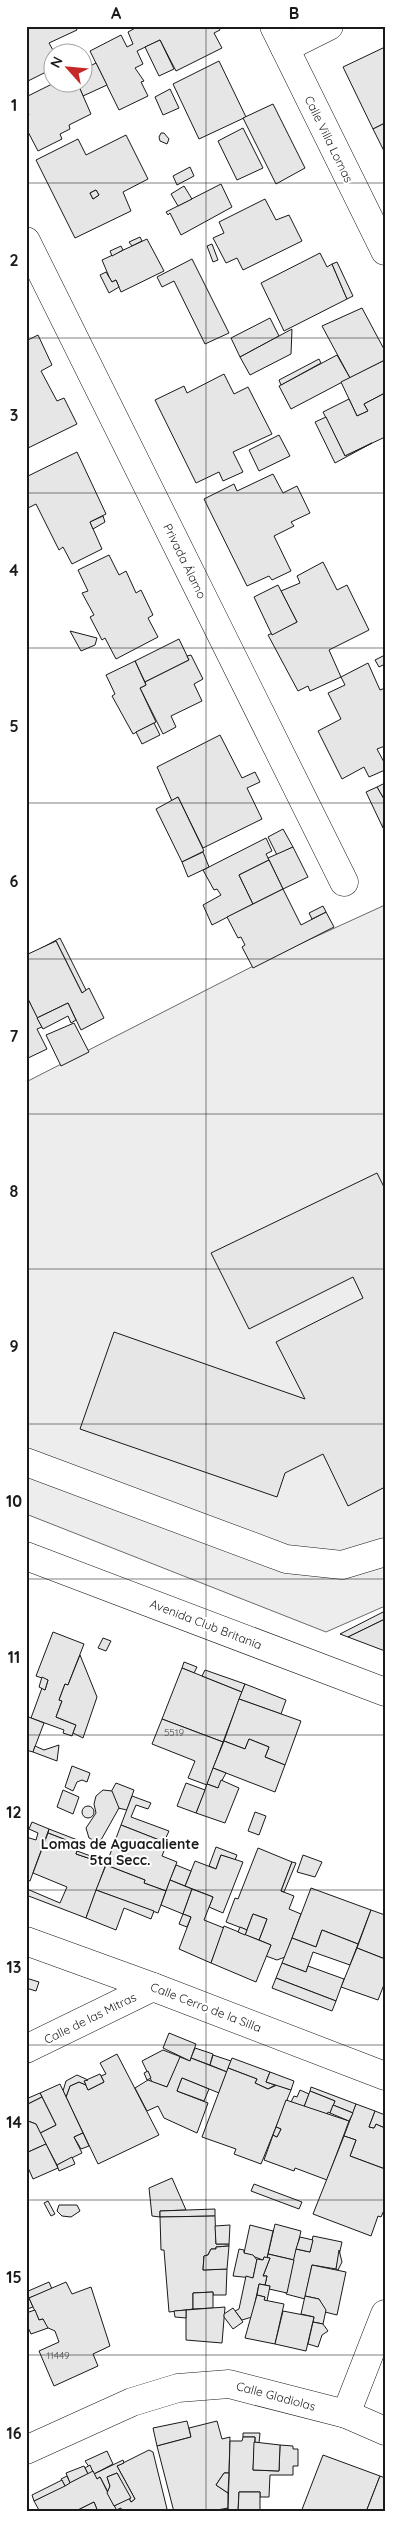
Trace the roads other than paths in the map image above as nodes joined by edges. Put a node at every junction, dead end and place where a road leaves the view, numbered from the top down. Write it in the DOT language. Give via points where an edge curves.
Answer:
graph roads {
  1 [pos="329,26"];
  2 [pos="280,37"];
  3 [pos="26,241"];
  4 [pos="385,250"];
  5 [pos="344,882"];
  6 [pos="26,1462"];
  7 [pos="385,1552"];
  8 [pos="26,1556"];
  9 [pos="385,1692"];
  10 [pos="26,1941"];
  11 [pos="153,1987"];
  12 [pos="26,2049"];
  13 [pos="385,2076"];
  14 [pos="385,2314"];
  15 [pos="346,2414"];
  16 [pos="385,2431"];
  17 [pos="26,2450"];
  1 -- 2 [label="street"];
  2 -- 4 [label="street, Calle Villa Lomas"];
  3 -- 5 [label="street, Privada Álamo"];
  6 -- 7 [label="street" via="286,1559 342,1565"];
  8 -- 9 [label="street, Avenida Club Britania"];
  10 -- 11 [label="street, Calle Cerro de la Silla"];
  11 -- 12 [label="street, Calle de las Mitras"];
  11 -- 13 [label="street, Calle Cerro de la Silla"];
  14 -- 15 [label="street"];
  15 -- 16 [label="street, Calle Gladiolas"];
  15 -- 17 [label="street, Calle Gladiolas" via="229,2384 178,2388 132,2402"];
}
